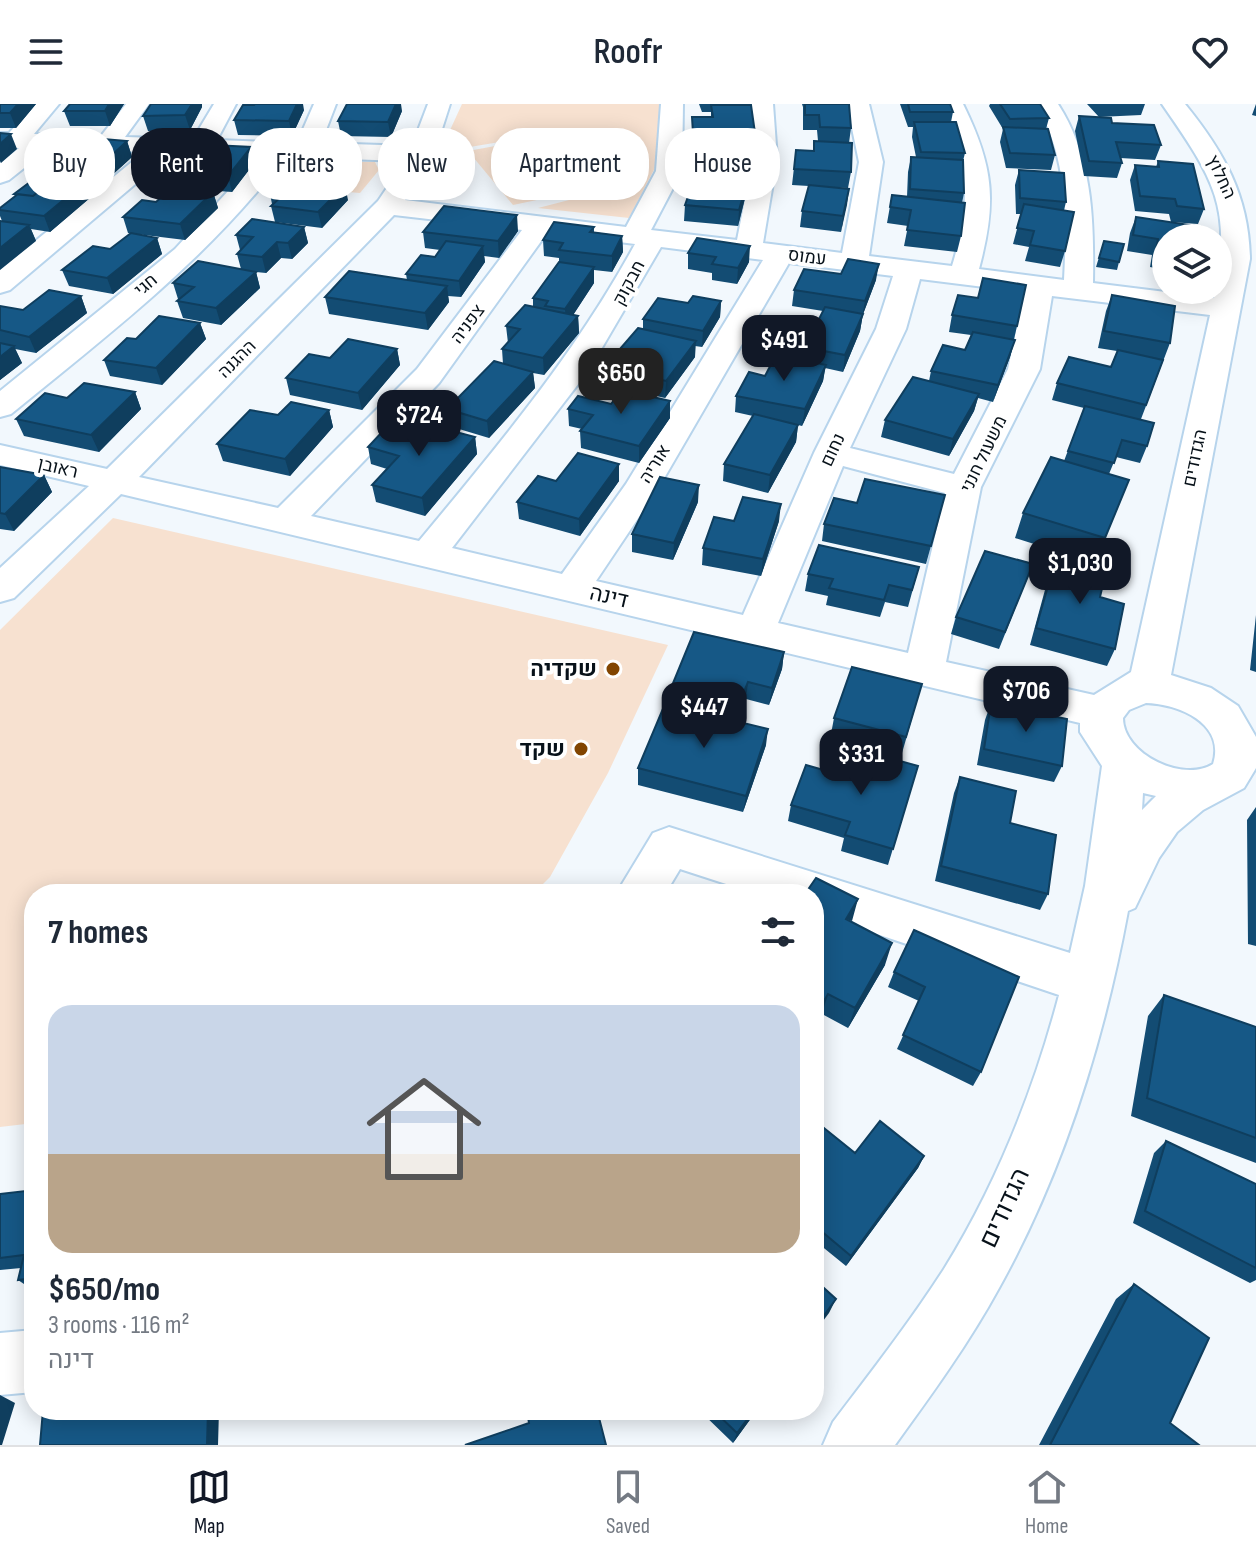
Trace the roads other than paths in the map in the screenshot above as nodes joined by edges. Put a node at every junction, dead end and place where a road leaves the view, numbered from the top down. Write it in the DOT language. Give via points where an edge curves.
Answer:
graph roads {
  1 [pos="48,104"];
  2 [pos="138,104"];
  3 [pos="225,104"];
  4 [pos="325,104"];
  5 [pos="439,104"];
  6 [pos="672,104"];
  7 [pos="762,104"];
  8 [pos="858,104"];
  9 [pos="952,104"];
  10 [pos="1047,104"];
  11 [pos="1173,104"];
  12 [pos="211,128"];
  13 [pos="307,128"];
  14 [pos="431,128"];
  15 [pos="1062,128"];
  16 [pos="1092,129"];
  17 [pos="1165,130"];
  18 [pos="1194,131"];
  19 [pos="115,134"];
  20 [pos="8,140"];
  21 [pos="24,156"];
  22 [pos="0,175"];
  23 [pos="131,175"];
  24 [pos="248,191"];
  25 [pos="392,200"];
  26 [pos="388,206"];
  27 [pos="1246,216"];
  28 [pos="539,224"];
  29 [pos="643,237"];
  30 [pos="764,252"];
  31 [pos="1236,259"];
  32 [pos="854,263"];
  33 [pos="909,269"];
  34 [pos="963,276"];
  35 [pos="1256,279"];
  36 [pos="0,284"];
  37 [pos="1039,285"];
  38 [pos="1078,290"];
  39 [pos="1241,312"];
  40 [pos="0,407"];
  41 [pos="831,453"];
  42 [pos="0,455"];
  43 [pos="115,481"];
  44 [pos="964,487"];
  45 [pos="287,520"];
  46 [pos="428,554"];
  47 [pos="572,588"];
  48 [pos="0,589"];
  49 [pos="1164,608"];
  50 [pos="755,632"];
  51 [pos="924,672"];
  52 [pos="1142,688"];
  53 [pos="1215,710"];
  54 [pos="1103,713"];
  55 [pos="1256,733"];
  56 [pos="1124,764"];
  57 [pos="1228,783"];
  58 [pos="730,881"];
  59 [pos="646,884"];
  60 [pos="824,902"];
  61 [pos="1091,962"];
  62 [pos="24,1362"];
  63 [pos="0,1364"];
  64 [pos="856,1445"];
  1 -- 20 [label="street"];
  2 -- 19 [label="street"];
  3 -- 12 [label="street"];
  4 -- 13 [label="street, חגי"];
  5 -- 14 [label="street, ההגנה"];
  6 -- 29 [label="street, חבקוק" via="669,171"];
  7 -- 30 [label="street, אוריה" via="768,134"];
  8 -- 32 [label="street" via="871,162"];
  9 -- 34 [label="street" via="981,173 981,216"];
  10 -- 15 [label="street"];
  11 -- 18 [label="street, החלוץ"];
  15 -- 16 [label="street"];
  15 -- 38 [label="street" via="1081,216"];
  17 -- 18 [label="street"];
  18 -- 27 [label="street, החלוץ"];
  21 -- 22 [label="street"];
  23 -- 36 [label="street"];
  24 -- 40 [label="street, חגי" via="196,243"];
  25 -- 26 [label="street, ההגנה"];
  26 -- 28 [label="street, עמוס"];
  26 -- 43 [label="street, ההגנה"];
  27 -- 31 [label="street, החלוץ"];
  28 -- 29 [label="street, עמוס"];
  28 -- 45 [label="street, צפניה" via="428,376"];
  29 -- 30 [label="street, עמוס"];
  29 -- 46 [label="street, חבקוק" via="623,297 570,377"];
  30 -- 32 [label="street, עמוס"];
  30 -- 47 [label="street, אוריה" via="642,487"];
  31 -- 35 [label="street"];
  31 -- 39 [label="street, החלוץ"];
  32 -- 33 [label="street, עמוס"];
  33 -- 34 [label="street, עמוס"];
  33 -- 41 [label="street, נחום" via="891,329"];
  34 -- 37 [label="street, עמוס"];
  37 -- 38 [label="street, עמוס"];
  37 -- 44 [label="street, משעול חנני" via="1024,369"];
  38 -- 39 [label="street, עמוס"];
  39 -- 49 [label="street, הגדודים" via="1219,348"];
  41 -- 44 [label="street"];
  41 -- 50 [label="street, נחום"];
  42 -- 43 [label="street, ראובן"];
  43 -- 45 [label="street, דינה"];
  43 -- 48 [label="street, ההגנה"];
  44 -- 51 [label="street, משעול חנני"];
  45 -- 46 [label="street, דינה"];
  46 -- 47 [label="street, דינה"];
  47 -- 50 [label="street, דינה"];
  49 -- 52 [label="street, הגדודים" via="1151,674"];
  49 -- 53 [label="street, הגדודים" via="1175,653"];
  50 -- 51 [label="street, דינה"];
  51 -- 54 [label="street, דינה"];
  52 -- 53 [label="street" via="1178,691"];
  52 -- 54 [label="street" via="1111,701"];
  53 -- 55 [label="street"];
  53 -- 57 [label="street" via="1231,727 1240,756"];
  54 -- 56 [label="street" via="1104,739"];
  56 -- 57 [label="street" via="1162,784"];
  56 -- 61 [label="street, הגדודים"];
  57 -- 61 [label="street, הגדודים" via="1173,804 1152,828"];
  58 -- 59 [label="street" via="669,846"];
  60 -- 61 [label="street"];
  61 -- 64 [label="street, הגדודים" via="1041,1129 994,1239 926,1348"];
  62 -- 63 [label="street"];
}
